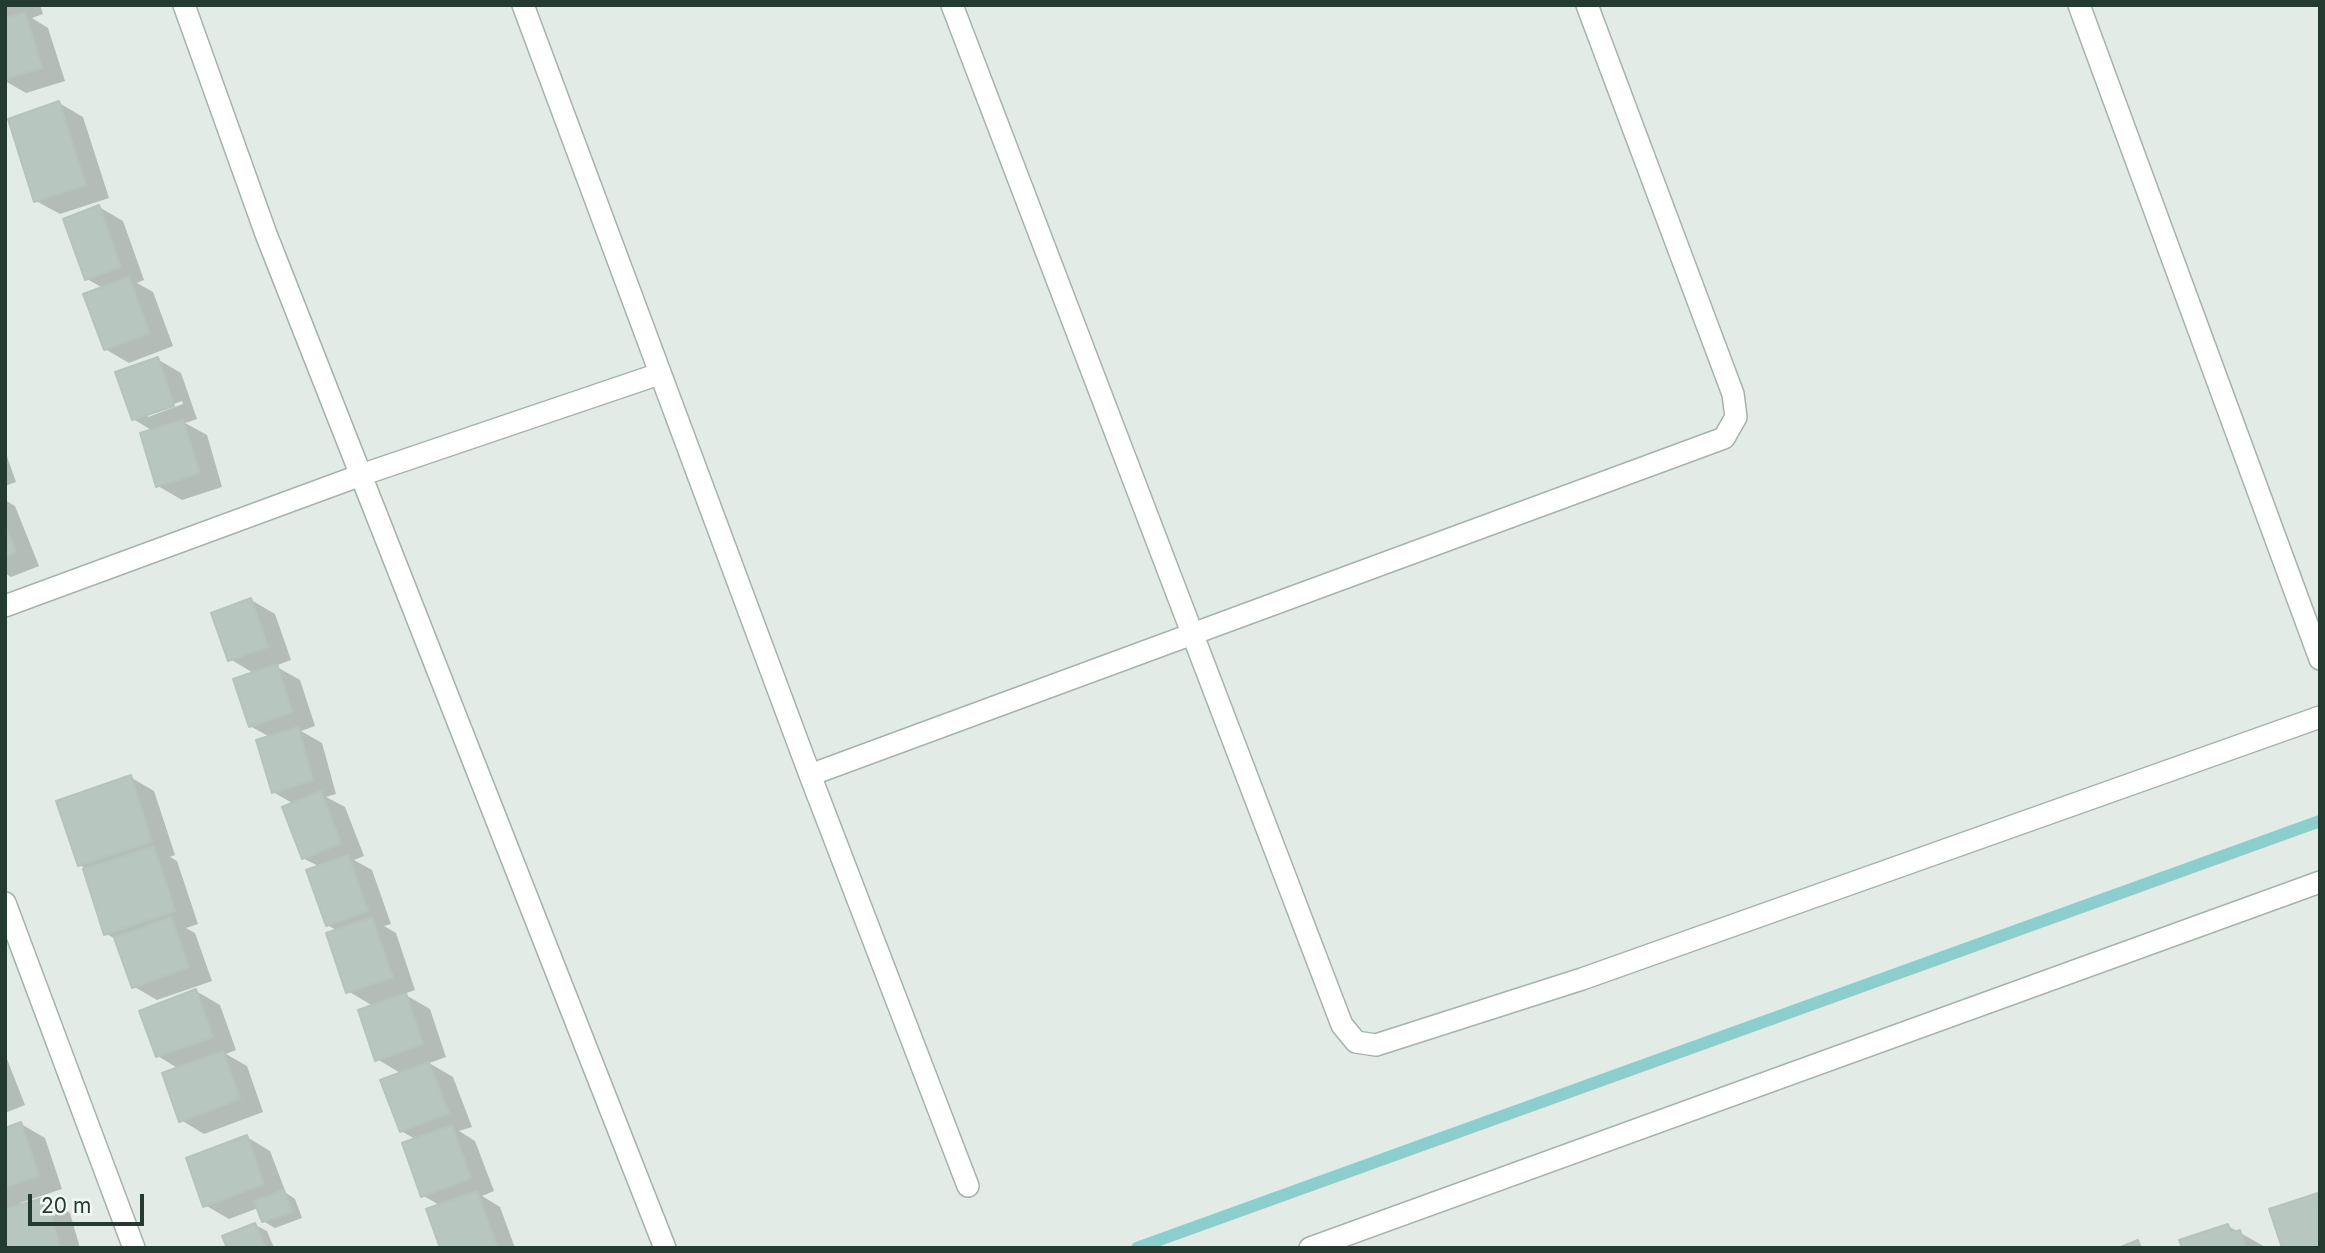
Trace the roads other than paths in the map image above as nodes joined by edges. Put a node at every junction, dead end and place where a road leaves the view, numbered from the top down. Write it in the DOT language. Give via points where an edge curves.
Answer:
graph roads {
  1 [pos="184,5"];
  2 [pos="523,5"];
  3 [pos="952,5"];
  4 [pos="1587,5"];
  5 [pos="2079,5"];
  6 [pos="659,374"];
  7 [pos="361,475"];
  8 [pos="5,606"];
  9 [pos="1192,634"];
  10 [pos="2320,659"];
  11 [pos="2320,717"];
  12 [pos="810,775"];
  13 [pos="2320,882"];
  14 [pos="5,903"];
  15 [pos="14,954"];
  16 [pos="968,1186"];
  17 [pos="134,1248"];
  18 [pos="665,1248"];
  19 [pos="1310,1248"];
  1 -- 7 [label="street" via="266,234"];
  2 -- 6 [label="street"];
  3 -- 9 [label="street"];
  4 -- 9 [label="street" via="1733,394 1736,417 1724,438"];
  5 -- 10 [label="street"];
  6 -- 7 [label="street"];
  6 -- 12 [label="street"];
  7 -- 8 [label="street"];
  7 -- 18 [label="street"];
  9 -- 11 [label="street" via="1342,1025 1356,1042 1376,1045 1595,974"];
  9 -- 12 [label="street"];
  12 -- 16 [label="street"];
  13 -- 19 [label="street"];
  14 -- 15 [label="street"];
  15 -- 17 [label="street"];
}
